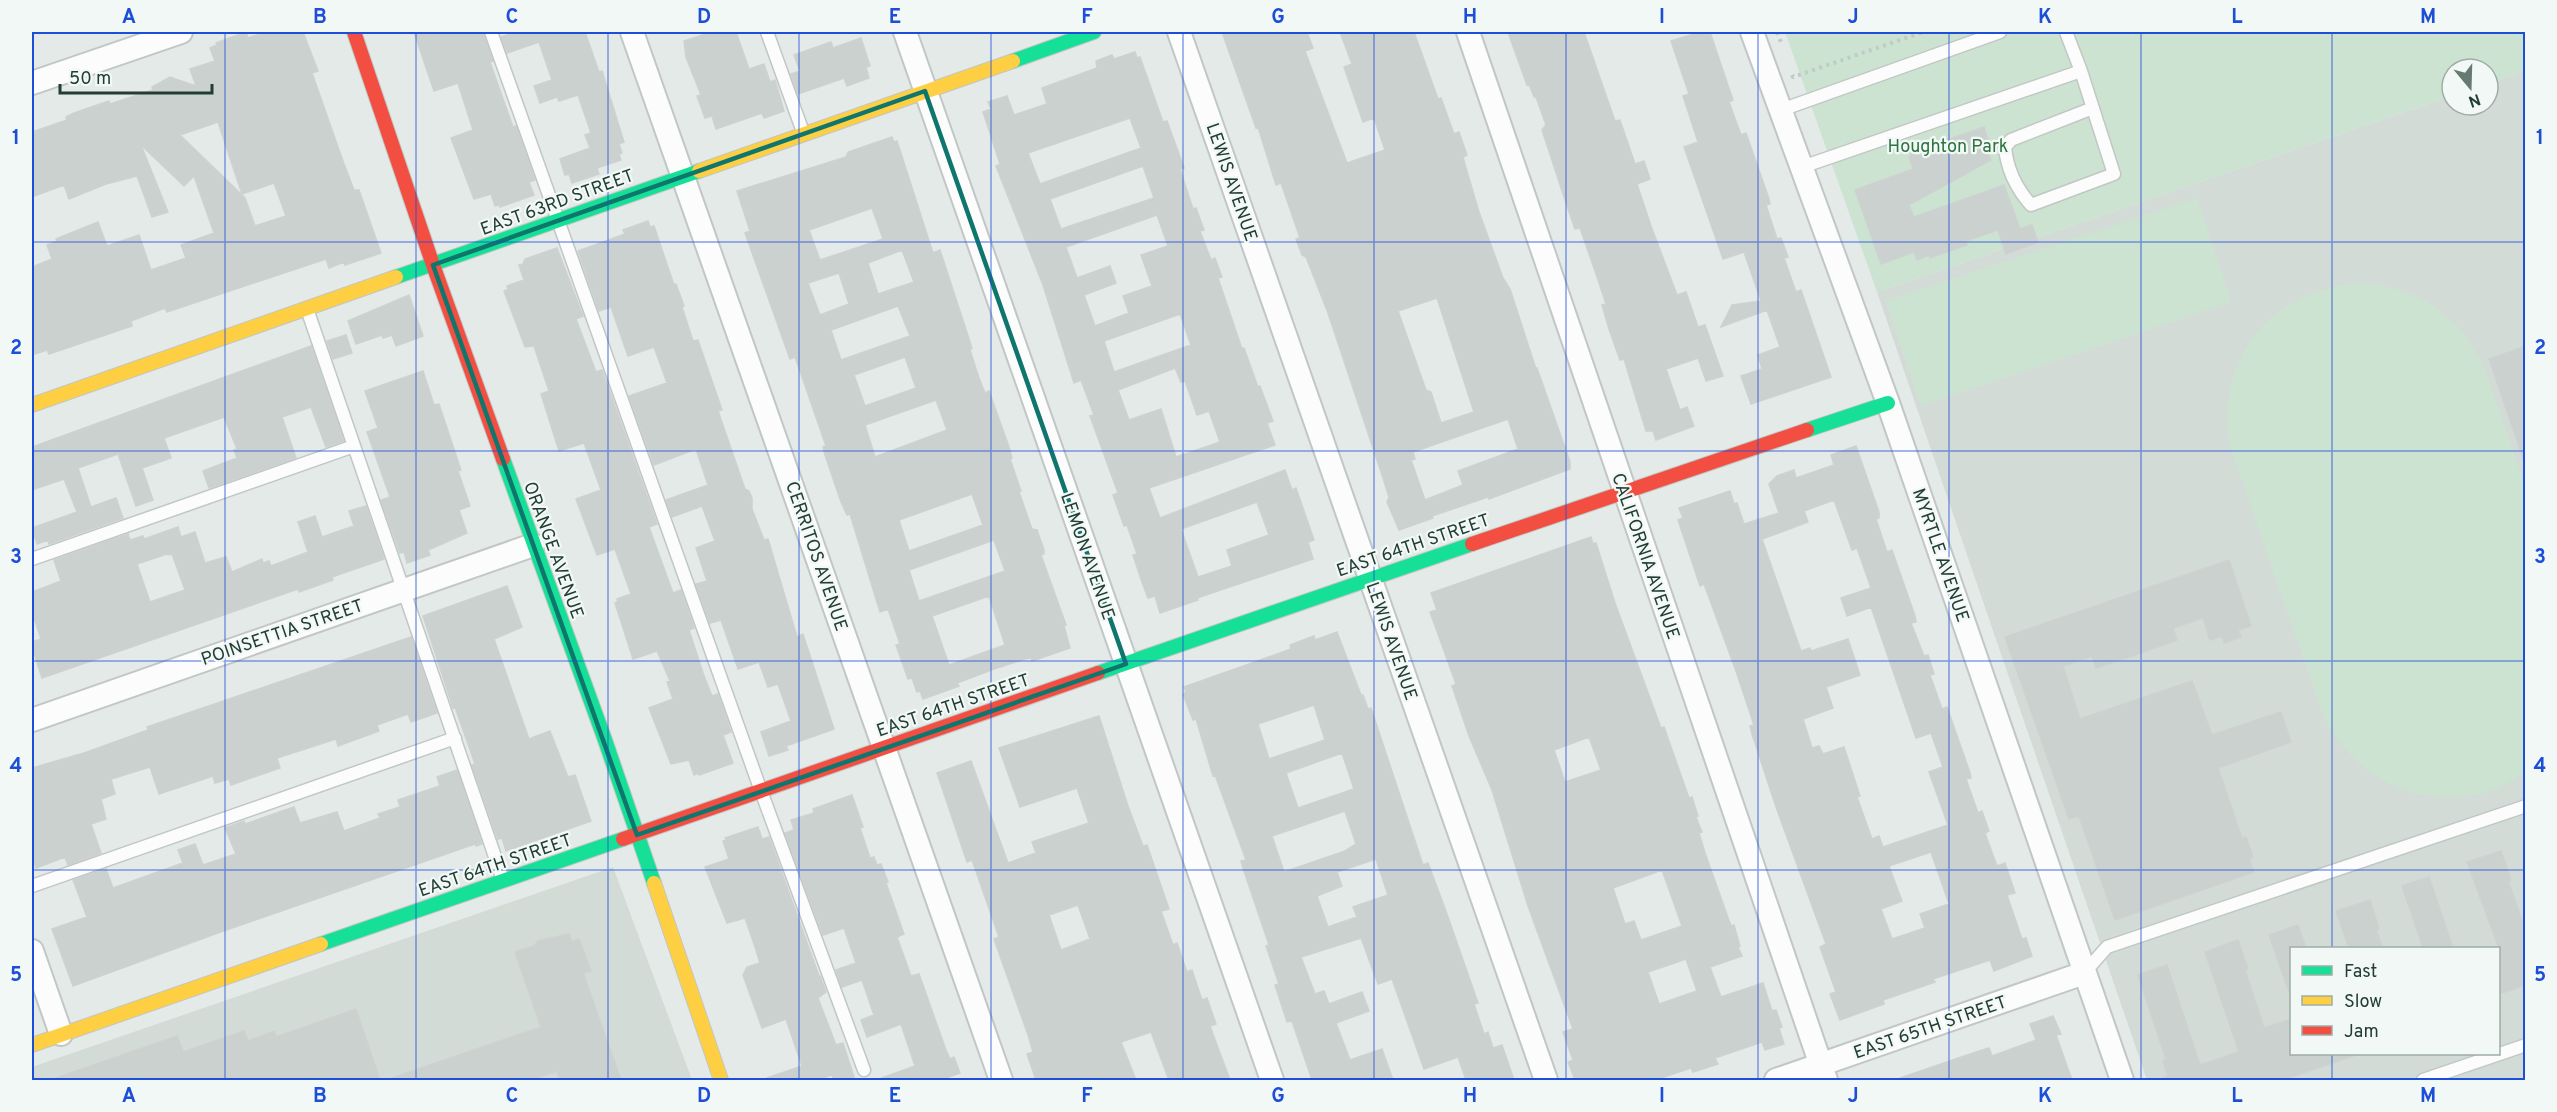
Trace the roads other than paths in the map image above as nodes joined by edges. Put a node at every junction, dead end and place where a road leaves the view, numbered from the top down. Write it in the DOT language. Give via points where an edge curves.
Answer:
graph roads {
  1 [pos="181,32"];
  2 [pos="354,32"];
  3 [pos="490,32"];
  4 [pos="632,32"];
  5 [pos="767,32"];
  6 [pos="904,32"];
  7 [pos="1095,32"];
  8 [pos="1179,32"];
  9 [pos="1468,32"];
  10 [pos="1752,32"];
  11 [pos="2000,32"];
  12 [pos="2066,32"];
  13 [pos="2081,71"];
  14 [pos="32,83"];
  15 [pos="925,91"];
  16 [pos="2093,108"];
  17 [pos="1781,110"];
  18 [pos="803,134"];
  19 [pos="1802,167"];
  20 [pos="683,176"];
  21 [pos="559,220"];
  22 [pos="433,265"];
  23 [pos="307,309"];
  24 [pos="1888,403"];
  25 [pos="32,405"];
  26 [pos="354,446"];
  27 [pos="1624,493"];
  28 [pos="533,545"];
  29 [pos="32,559"];
  30 [pos="1370,578"];
  31 [pos="404,590"];
  32 [pos="1126,664"];
  33 [pos="32,720"];
  34 [pos="455,738"];
  35 [pos="885,749"];
  36 [pos="761,791"];
  37 [pos="2526,806"];
  38 [pos="637,835"];
  39 [pos="504,881"];
  40 [pos="32,885"];
  41 [pos="32,951"];
  42 [pos="2084,973"];
  43 [pos="61,1034"];
  44 [pos="32,1045"];
  45 [pos="2526,1045"];
  46 [pos="2500,1054"];
  47 [pos="2497,1055"];
  48 [pos="864,1070"];
  49 [pos="1824,1073"];
  50 [pos="721,1080"];
  51 [pos="1001,1080"];
  52 [pos="1272,1080"];
  53 [pos="1546,1080"];
  54 [pos="1776,1080"];
  55 [pos="2122,1080"];
  56 [pos="2423,1080"];
  1 -- 14 [label="street"];
  2 -- 22 [label="street, ORANGE AVENUE"];
  3 -- 21 [label="lane"];
  4 -- 20 [label="street, CERRITOS AVENUE"];
  5 -- 18 [label="lane"];
  6 -- 15 [label="street, LEMON AVENUE"];
  7 -- 15 [label="street, EAST 63RD STREET" via="1042,45"];
  8 -- 30 [label="street, LEWIS AVENUE"];
  9 -- 27 [label="street, CALIFORNIA AVENUE"];
  10 -- 17 [label="street, MYRTLE AVENUE"];
  11 -- 17 [label="lane"];
  12 -- 13 [label="lane"];
  13 -- 16 [label="lane"];
  13 -- 19 [label="lane"];
  15 -- 18 [label="street, EAST 63RD STREET"];
  15 -- 32 [label="street, LEMON AVENUE"];
  16 -- 16 [label="lane" via="2114,174 2031,205 2019,191 2005,147 2011,140"];
  17 -- 19 [label="street, MYRTLE AVENUE"];
  18 -- 20 [label="street, EAST 63RD STREET"];
  19 -- 24 [label="street, MYRTLE AVENUE"];
  20 -- 21 [label="street, EAST 63RD STREET"];
  20 -- 35 [label="street, CERRITOS AVENUE"];
  21 -- 22 [label="street, EAST 63RD STREET"];
  21 -- 36 [label="lane"];
  22 -- 23 [label="street, EAST 63RD STREET"];
  22 -- 28 [label="street, ORANGE AVENUE"];
  23 -- 25 [label="street, EAST 63RD STREET"];
  23 -- 26 [label="lane"];
  24 -- 27 [label="street, EAST 64TH STREET"];
  24 -- 42 [label="street, MYRTLE AVENUE"];
  26 -- 29 [label="lane"];
  26 -- 31 [label="lane"];
  27 -- 30 [label="street, EAST 64TH STREET"];
  27 -- 49 [label="street, CALIFORNIA AVENUE"];
  28 -- 31 [label="street, POINSETTIA STREET"];
  28 -- 38 [label="street, ORANGE AVENUE"];
  30 -- 32 [label="street, EAST 64TH STREET"];
  30 -- 53 [label="street, LEWIS AVENUE"];
  31 -- 33 [label="street, POINSETTIA STREET"];
  31 -- 34 [label="lane"];
  32 -- 35 [label="street, EAST 64TH STREET"];
  32 -- 52 [label="street, LEMON AVENUE"];
  34 -- 39 [label="lane"];
  34 -- 40 [label="lane"];
  35 -- 36 [label="street, EAST 64TH STREET"];
  35 -- 51 [label="street, CERRITOS AVENUE"];
  36 -- 38 [label="street, EAST 64TH STREET"];
  36 -- 48 [label="lane"];
  37 -- 42 [label="lane" via="2107,947"];
  38 -- 39 [label="street, EAST 64TH STREET"];
  38 -- 50 [label="street, ORANGE AVENUE"];
  39 -- 43 [label="street, EAST 64TH STREET"];
  41 -- 43 [label="street"];
  42 -- 49 [label="street, EAST 65TH STREET"];
  42 -- 55 [label="street, MYRTLE AVENUE"];
  43 -- 44 [label="street, EAST 64TH STREET"];
  45 -- 46 [label="lane"];
  47 -- 56 [label="lane"];
  49 -- 54 [label="street, EAST 65TH STREET"];
}
